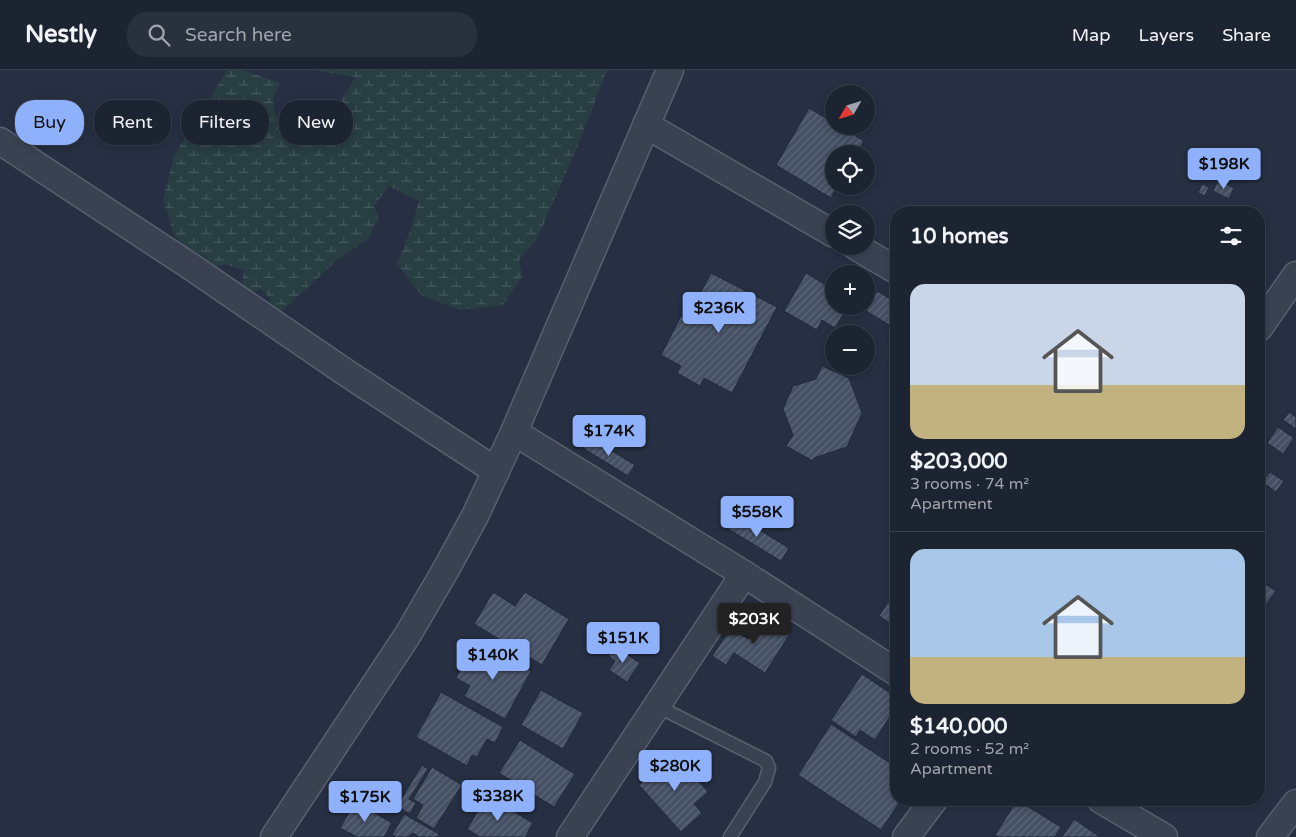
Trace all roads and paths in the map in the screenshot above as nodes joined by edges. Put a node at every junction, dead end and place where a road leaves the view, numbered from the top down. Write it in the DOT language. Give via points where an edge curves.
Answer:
graph roads {
  1 [pos="670,70"];
  2 [pos="646,125"];
  3 [pos="0,141"];
  4 [pos="825,229"];
  5 [pos="870,255"];
  6 [pos="890,266"];
  7 [pos="1296,275"];
  8 [pos="1265,319"];
  9 [pos="514,432"];
  10 [pos="496,471"];
  11 [pos="744,574"];
  12 [pos="890,668"];
  13 [pos="657,706"];
  14 [pos="1296,803"];
  15 [pos="929,806"];
  16 [pos="1111,806"];
  17 [pos="578,834"];
  18 [pos="274,837"];
  19 [pos="730,837"];
  20 [pos="906,837"];
  21 [pos="1164,837"];
  22 [pos="1270,837"];
  1 -- 2 [label="street"];
  2 -- 4 [label="street"];
  2 -- 9 [label="street"];
  3 -- 10 [label="street"];
  5 -- 6 [label="street"];
  7 -- 8 [label="street"];
  9 -- 10 [label="street"];
  9 -- 11 [label="street"];
  10 -- 18 [label="street" via="476,516 407,636"];
  11 -- 12 [label="street"];
  11 -- 13 [label="street"];
  13 -- 17 [label="street"];
  13 -- 19 [label="lane" via="766,761 769,768 765,782"];
  14 -- 22 [label="street"];
  15 -- 20 [label="street"];
  16 -- 21 [label="street"];
}
